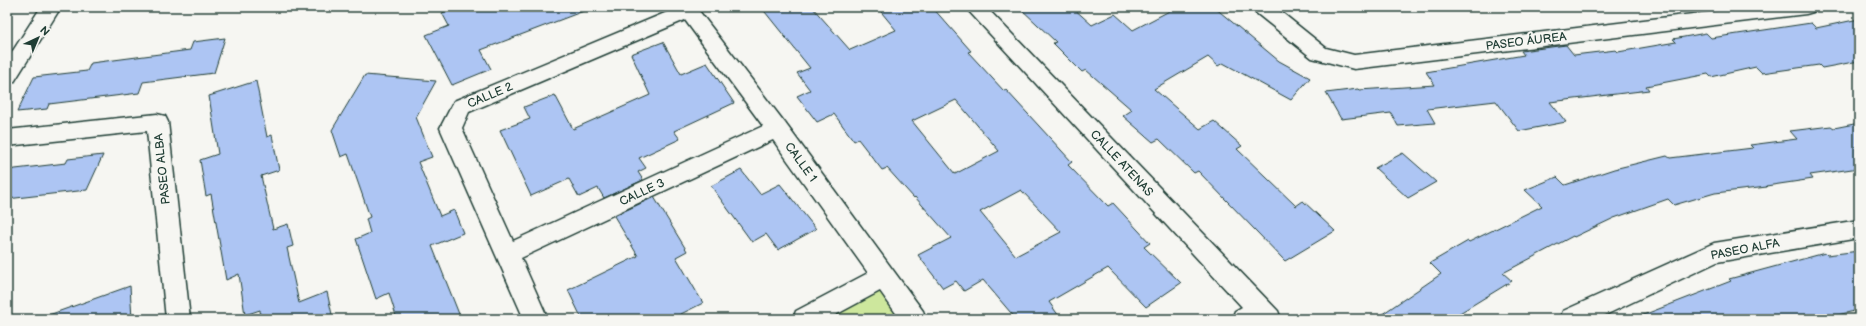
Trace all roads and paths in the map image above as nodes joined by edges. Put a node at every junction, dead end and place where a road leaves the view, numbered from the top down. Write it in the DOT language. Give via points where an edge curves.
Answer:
graph roads {
  1 [pos="51,7"];
  2 [pos="975,7"];
  3 [pos="1262,7"];
  4 [pos="1806,7"];
  5 [pos="687,9"];
  6 [pos="7,77"];
  7 [pos="777,129"];
  8 [pos="7,138"];
  9 [pos="1859,229"];
  10 [pos="507,254"];
  11 [pos="883,277"];
  12 [pos="1257,316"];
  13 [pos="178,319"];
  14 [pos="536,319"];
  15 [pos="805,319"];
  16 [pos="914,319"];
  17 [pos="1572,319"];
  1 -- 6 [label="street"];
  2 -- 12 [label="street, CALLE ATENAS"];
  3 -- 4 [label="street, PASEO ÁUREA" via="1319,53 1354,62"];
  5 -- 7 [label="street, CALLE 1"];
  5 -- 10 [label="street, CALLE 2" via="461,107 451,128"];
  7 -- 10 [label="street, CALLE 3"];
  7 -- 11 [label="street, CALLE 1"];
  8 -- 13 [label="street, PASEO ALBA" via="157,122"];
  9 -- 17 [label="street, PASEO ALFA" via="1714,253"];
  10 -- 14 [label="street, CALLE 2"];
  11 -- 15 [label="street"];
  11 -- 16 [label="street, CALLE 1"];
}
